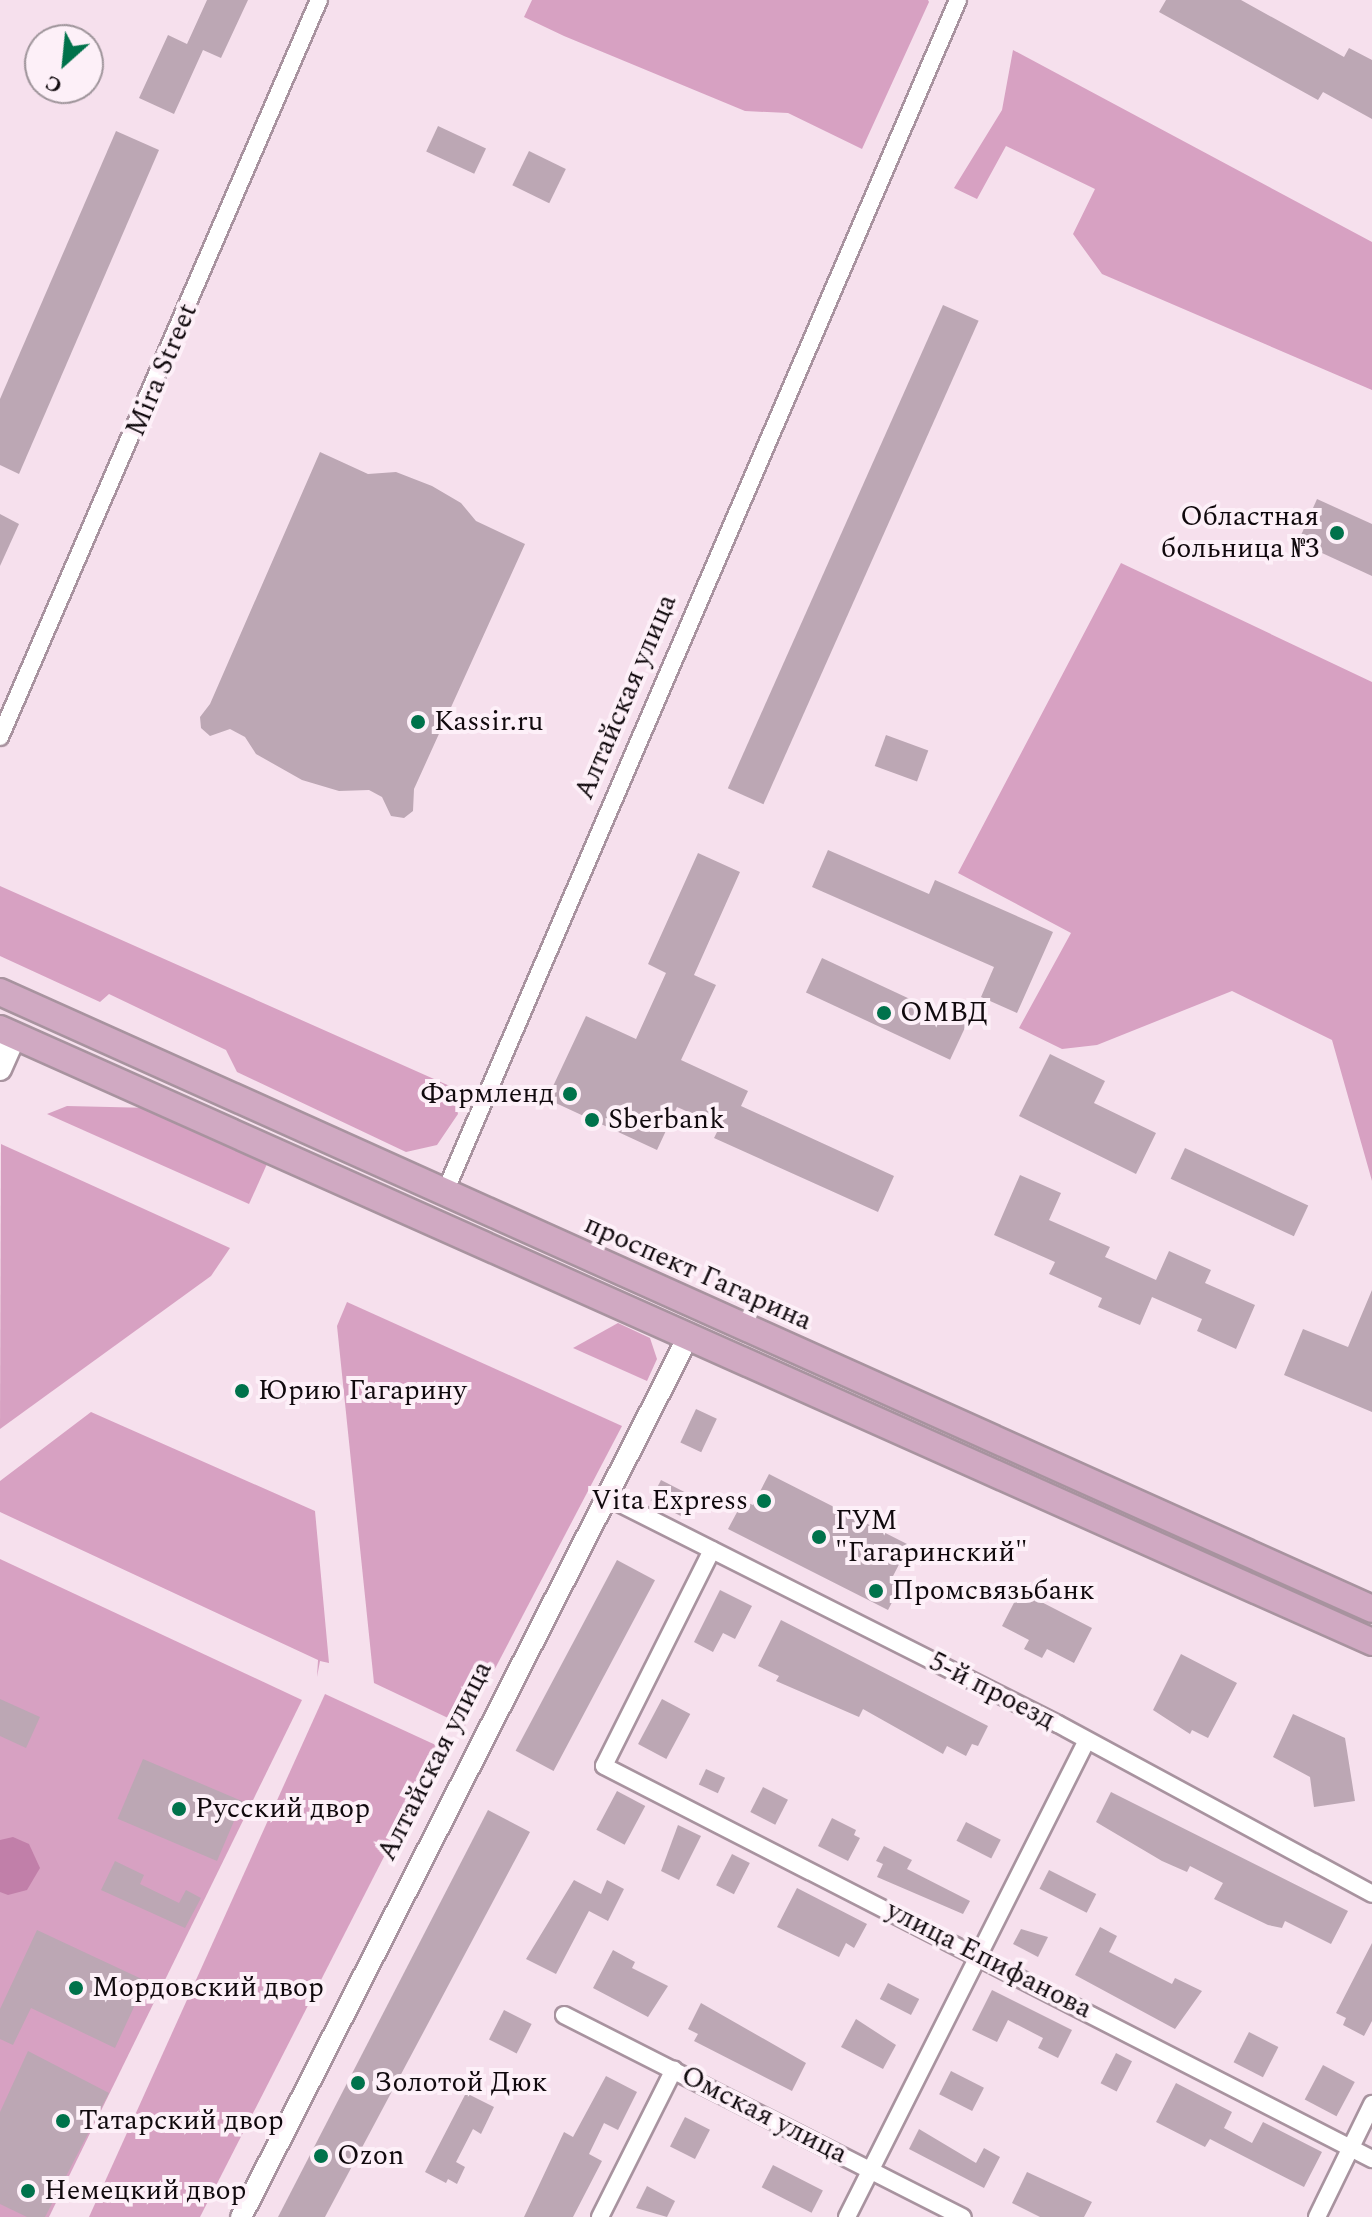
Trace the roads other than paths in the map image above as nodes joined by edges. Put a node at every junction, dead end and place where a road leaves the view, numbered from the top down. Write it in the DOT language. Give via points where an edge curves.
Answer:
graph roads {
  1 [pos="319,0"];
  2 [pos="958,0"];
  3 [pos="0,737"];
  4 [pos="0,992"];
  5 [pos="30,1005"];
  6 [pos="8,1033"];
  7 [pos="0,1069"];
  8 [pos="444,1194"];
  9 [pos="431,1222"];
  10 [pos="700,1309"];
  11 [pos="689,1335"];
  12 [pos="607,1497"];
  13 [pos="712,1550"];
  14 [pos="1372,1609"];
  15 [pos="1372,1642"];
  16 [pos="1086,1742"];
  17 [pos="1372,1894"];
  18 [pos="977,1953"];
  19 [pos="564,2015"];
  20 [pos="674,2069"];
  21 [pos="1372,2104"];
  22 [pos="1350,2148"];
  23 [pos="1372,2159"];
  24 [pos="871,2171"];
  25 [pos="241,2217"];
  26 [pos="600,2217"];
  27 [pos="847,2217"];
  28 [pos="963,2217"];
  29 [pos="1317,2217"];
  1 -- 3 [label="street, Mira Street"];
  2 -- 8 [label="street, Алтайская улица"];
  4 -- 5 [label="main road, проспект Гагарина"];
  5 -- 6 [label="main road"];
  5 -- 8 [label="main road, проспект Гагарина"];
  6 -- 7 [label="main road"];
  6 -- 9 [label="main road"];
  8 -- 9 [label="main road, Алтайская улица"];
  8 -- 10 [label="main road, проспект Гагарина"];
  9 -- 11 [label="main road"];
  10 -- 11 [label="main road"];
  10 -- 14 [label="main road, проспект Гагарина"];
  11 -- 12 [label="street, Алтайская улица"];
  11 -- 15 [label="main road"];
  12 -- 13 [label="street, 5-й проезд"];
  12 -- 25 [label="street, Алтайская улица"];
  13 -- 16 [label="street, 5-й проезд"];
  13 -- 18 [label="street, улица Епифанова" via="604,1766"];
  16 -- 17 [label="street, 5-й проезд"];
  16 -- 18 [label="street"];
  18 -- 22 [label="street, улица Епифанова"];
  18 -- 24 [label="street"];
  19 -- 20 [label="street, Омская улица"];
  20 -- 24 [label="street, Омская улица"];
  20 -- 26 [label="street"];
  21 -- 22 [label="street"];
  22 -- 23 [label="street, улица Епифанова"];
  22 -- 29 [label="street"];
  24 -- 27 [label="street"];
  24 -- 28 [label="street, Омская улица"];
}
